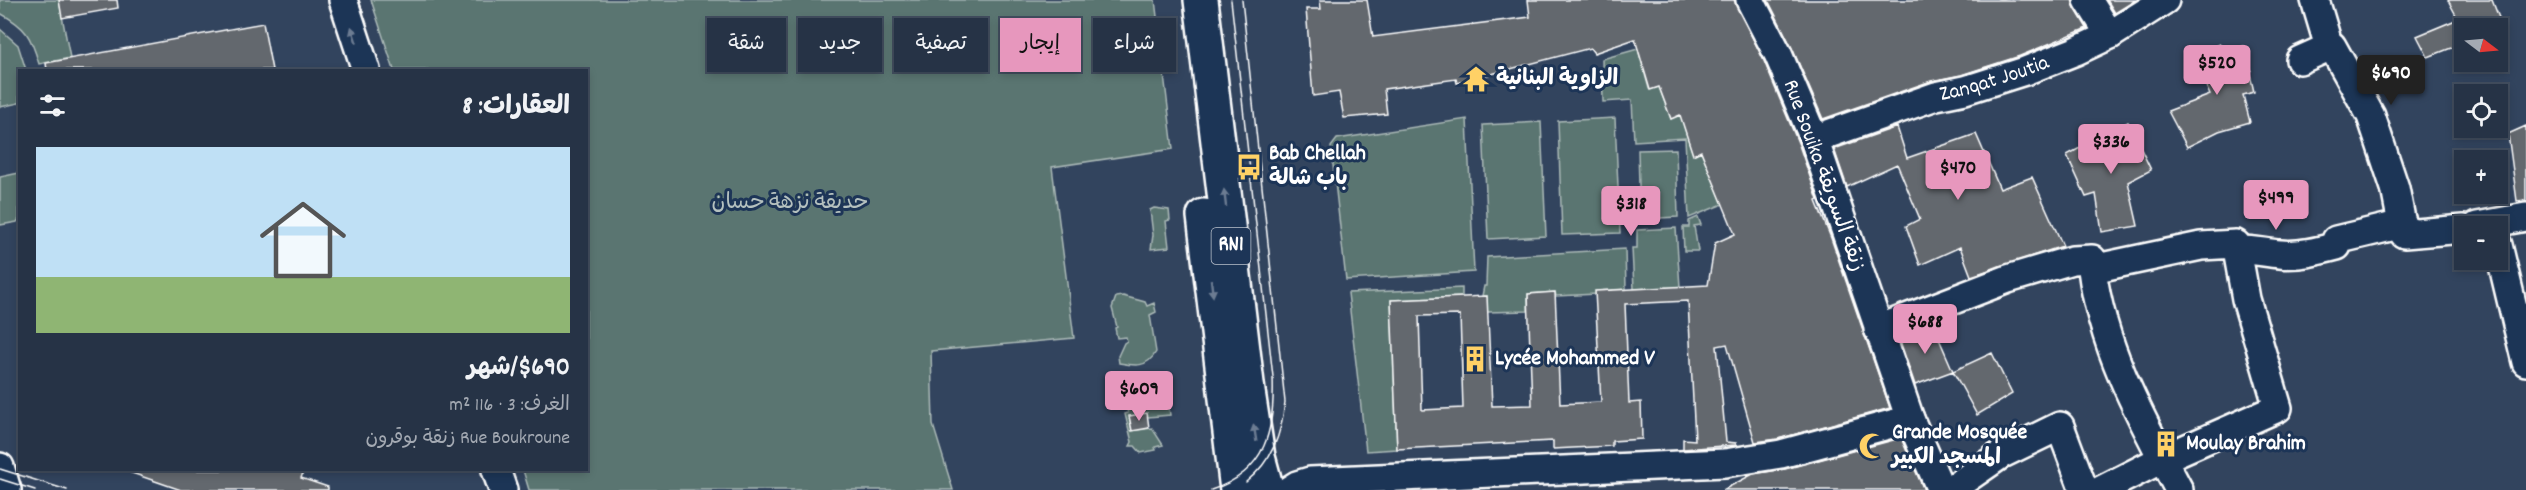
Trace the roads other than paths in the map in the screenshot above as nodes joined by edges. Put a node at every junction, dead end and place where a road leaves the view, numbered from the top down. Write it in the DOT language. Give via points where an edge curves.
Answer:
graph roads {
  1 [pos="343,0"];
  2 [pos="1179,0"];
  3 [pos="1201,0"];
  4 [pos="1750,0"];
  5 [pos="2088,0"];
  6 [pos="2165,0"];
  7 [pos="2315,0"];
  8 [pos="2110,35"];
  9 [pos="2329,47"];
  10 [pos="2300,60"];
  11 [pos="366,69"];
  12 [pos="1814,140"];
  13 [pos="2526,217"];
  14 [pos="2403,224"];
  15 [pos="2508,224"];
  16 [pos="2454,230"];
  17 [pos="2236,250"];
  18 [pos="2092,269"];
  19 [pos="2505,270"];
  20 [pos="2520,311"];
  21 [pos="1878,329"];
  22 [pos="2526,362"];
  23 [pos="1910,419"];
  24 [pos="2162,459"];
  25 [pos="0,467"];
  26 [pos="496,471"];
  27 [pos="7,490"];
  28 [pos="502,490"];
  29 [pos="1237,490"];
  30 [pos="1267,490"];
  31 [pos="1289,490"];
  32 [pos="1941,490"];
  33 [pos="1950,490"];
  34 [pos="2084,490"];
  35 [pos="2101,490"];
  36 [pos="2179,490"];
  11 -- 1 [label="street, one-way"];
  2 -- 29 [label="main road, RN1, one-way"];
  30 -- 3 [label="main road, RN1, one-way" via="1248,392"];
  4 -- 12 [label="street, Rue Souika زنقة السويقة" via="1778,54"];
  5 -- 8 [label="street"];
  6 -- 8 [label="street, Zanqat Joutia"];
  7 -- 9 [label="street"];
  8 -- 12 [label="street, Zanqat Joutia" via="2025,70 1936,96"];
  9 -- 10 [label="street"];
  9 -- 14 [label="street" via="2332,46 2371,116"];
  12 -- 21 [label="street, Rue Souika زنقة السويقة"];
  13 -- 15 [label="street"];
  14 -- 16 [label="street" via="2404,234"];
  14 -- 17 [label="street" via="2336,240 2337,246 2296,254"];
  17 -- 18 [label="street" via="2236,244 2201,246"];
  17 -- 24 [label="street" via="2278,408"];
  18 -- 21 [label="street" via="2092,259 2072,260 2008,279"];
  18 -- 24 [label="street" via="2103,326"];
  19 -- 20 [label="street"];
  20 -- 22 [label="street"];
  21 -- 23 [label="street, Rue Souika زنقة السويقة"];
  23 -- 31 [label="street" via="1781,454 1725,463 1310,481"];
  23 -- 32 [label="street, Rue Souika زنقة السويقة"];
  24 -- 35 [label="street"];
  24 -- 36 [label="street"];
  25 -- 27 [label="street"];
  26 -- 28 [label="street"];
  33 -- 34 [label="street" via="2002,454 2060,426"];
}
